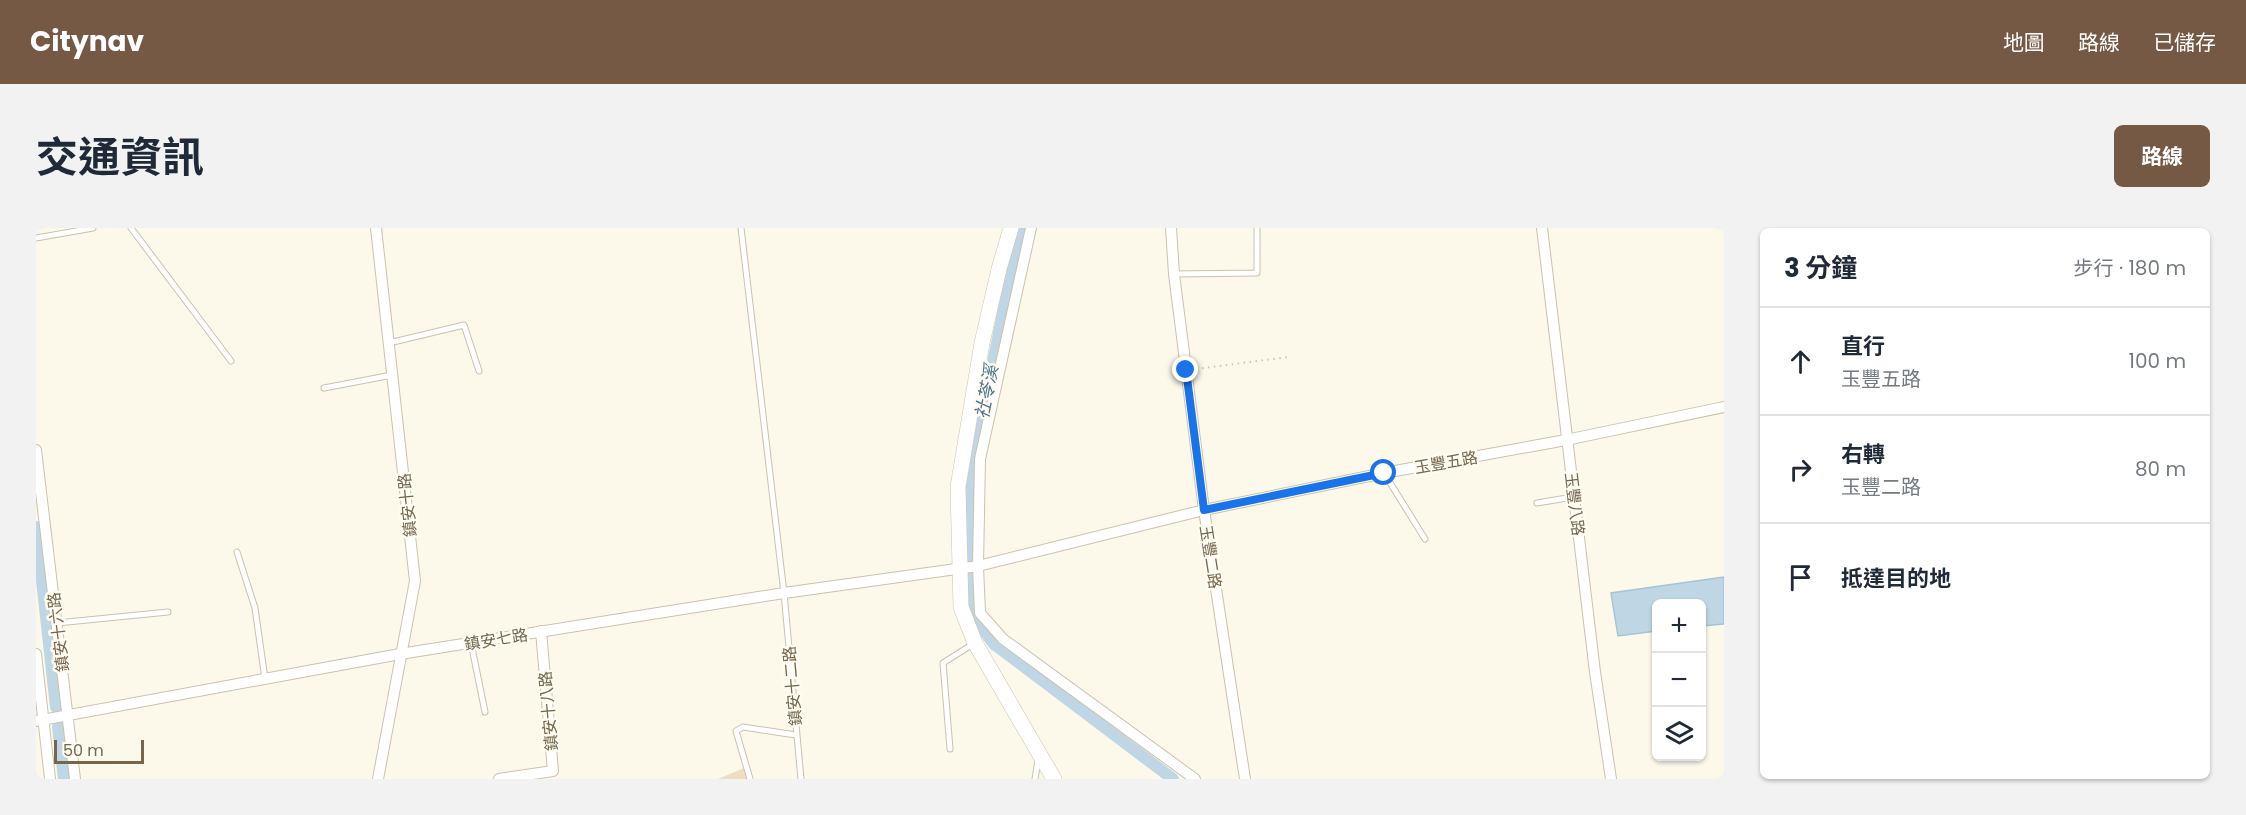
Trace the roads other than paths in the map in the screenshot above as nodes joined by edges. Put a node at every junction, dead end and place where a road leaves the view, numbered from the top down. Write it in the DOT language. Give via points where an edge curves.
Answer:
graph roads {
  1 [pos="93,228"];
  2 [pos="131,228"];
  3 [pos="376,228"];
  4 [pos="741,228"];
  5 [pos="1011,228"];
  6 [pos="1031,228"];
  7 [pos="1171,228"];
  8 [pos="1257,228"];
  9 [pos="1542,228"];
  10 [pos="36,238"];
  11 [pos="1174,274"];
  12 [pos="389,343"];
  13 [pos="231,361"];
  14 [pos="479,371"];
  15 [pos="392,375"];
  16 [pos="324,388"];
  17 [pos="1724,407"];
  18 [pos="1566,440"];
  19 [pos="36,450"];
  20 [pos="1384,473"];
  21 [pos="1575,496"];
  22 [pos="1537,503"];
  23 [pos="1204,510"];
  24 [pos="1425,539"];
  25 [pos="237,552"];
  26 [pos="978,566"];
  27 [pos="958,568"];
  28 [pos="784,593"];
  29 [pos="168,612"];
  30 [pos="57,623"];
  31 [pos="542,631"];
  32 [pos="471,643"];
  33 [pos="975,643"];
  34 [pos="36,654"];
  35 [pos="400,654"];
  36 [pos="265,679"];
  37 [pos="485,712"];
  38 [pos="68,716"];
  39 [pos="39,720"];
  40 [pos="796,735"];
  41 [pos="950,749"];
  42 [pos="1039,752"];
  43 [pos="50,779"];
  44 [pos="75,779"];
  45 [pos="378,779"];
  46 [pos="499,779"];
  47 [pos="750,779"];
  48 [pos="801,779"];
  49 [pos="1035,779"];
  50 [pos="1054,779"];
  51 [pos="1195,779"];
  52 [pos="1245,779"];
  53 [pos="1611,779"];
  1 -- 10 [label="lane"];
  2 -- 13 [label="lane"];
  3 -- 12 [label="street, 鎮安十路"];
  4 -- 28 [label="lane, 鎮安十二路"];
  5 -- 27 [label="street" via="982,343 958,488"];
  6 -- 26 [label="street" via="980,459"];
  7 -- 11 [label="street, 玉豐二路"];
  8 -- 11 [label="lane" via="1257,273"];
  9 -- 18 [label="street, 玉豐八路"];
  11 -- 23 [label="street, 玉豐二路"];
  12 -- 14 [label="lane" via="464,325"];
  12 -- 15 [label="street, 鎮安十路"];
  15 -- 16 [label="lane"];
  15 -- 35 [label="street, 鎮安十路" via="415,581"];
  17 -- 18 [label="street, 玉豐五路"];
  18 -- 20 [label="street, 玉豐五路"];
  18 -- 21 [label="street, 玉豐八路"];
  19 -- 30 [label="street, 鎮安十六路"];
  20 -- 23 [label="street, 玉豐五路"];
  20 -- 24 [label="lane"];
  21 -- 22 [label="lane"];
  21 -- 53 [label="street, 玉豐八路"];
  23 -- 26 [label="street, 玉豐五路"];
  23 -- 52 [label="street, 玉豐二路"];
  25 -- 36 [label="lane" via="255,608"];
  26 -- 27 [label="street, 玉豐五路"];
  26 -- 51 [label="street" via="980,613 1003,639"];
  27 -- 28 [label="street, 鎮安七路"];
  27 -- 33 [label="street" via="961,607"];
  28 -- 31 [label="street, 鎮安七路"];
  28 -- 40 [label="lane, 鎮安十二路"];
  29 -- 30 [label="lane"];
  30 -- 38 [label="street, 鎮安十六路"];
  31 -- 32 [label="street, 鎮安七路"];
  31 -- 46 [label="street, 鎮安十八路" via="554,771"];
  32 -- 35 [label="street, 鎮安七路"];
  32 -- 37 [label="lane"];
  33 -- 41 [label="lane" via="943,663"];
  33 -- 42 [label="street"];
  34 -- 39 [label="street"];
  35 -- 36 [label="street, 鎮安七路"];
  35 -- 45 [label="street, 鎮安十路"];
  36 -- 38 [label="street, 鎮安七路"];
  38 -- 39 [label="street, 鎮安七路"];
  38 -- 44 [label="street, 鎮安十六路"];
  39 -- 43 [label="street"];
  40 -- 47 [label="lane" via="743,727 736,731"];
  40 -- 48 [label="lane, 鎮安十二路"];
  42 -- 49 [label="lane"];
  42 -- 50 [label="street"];
}
